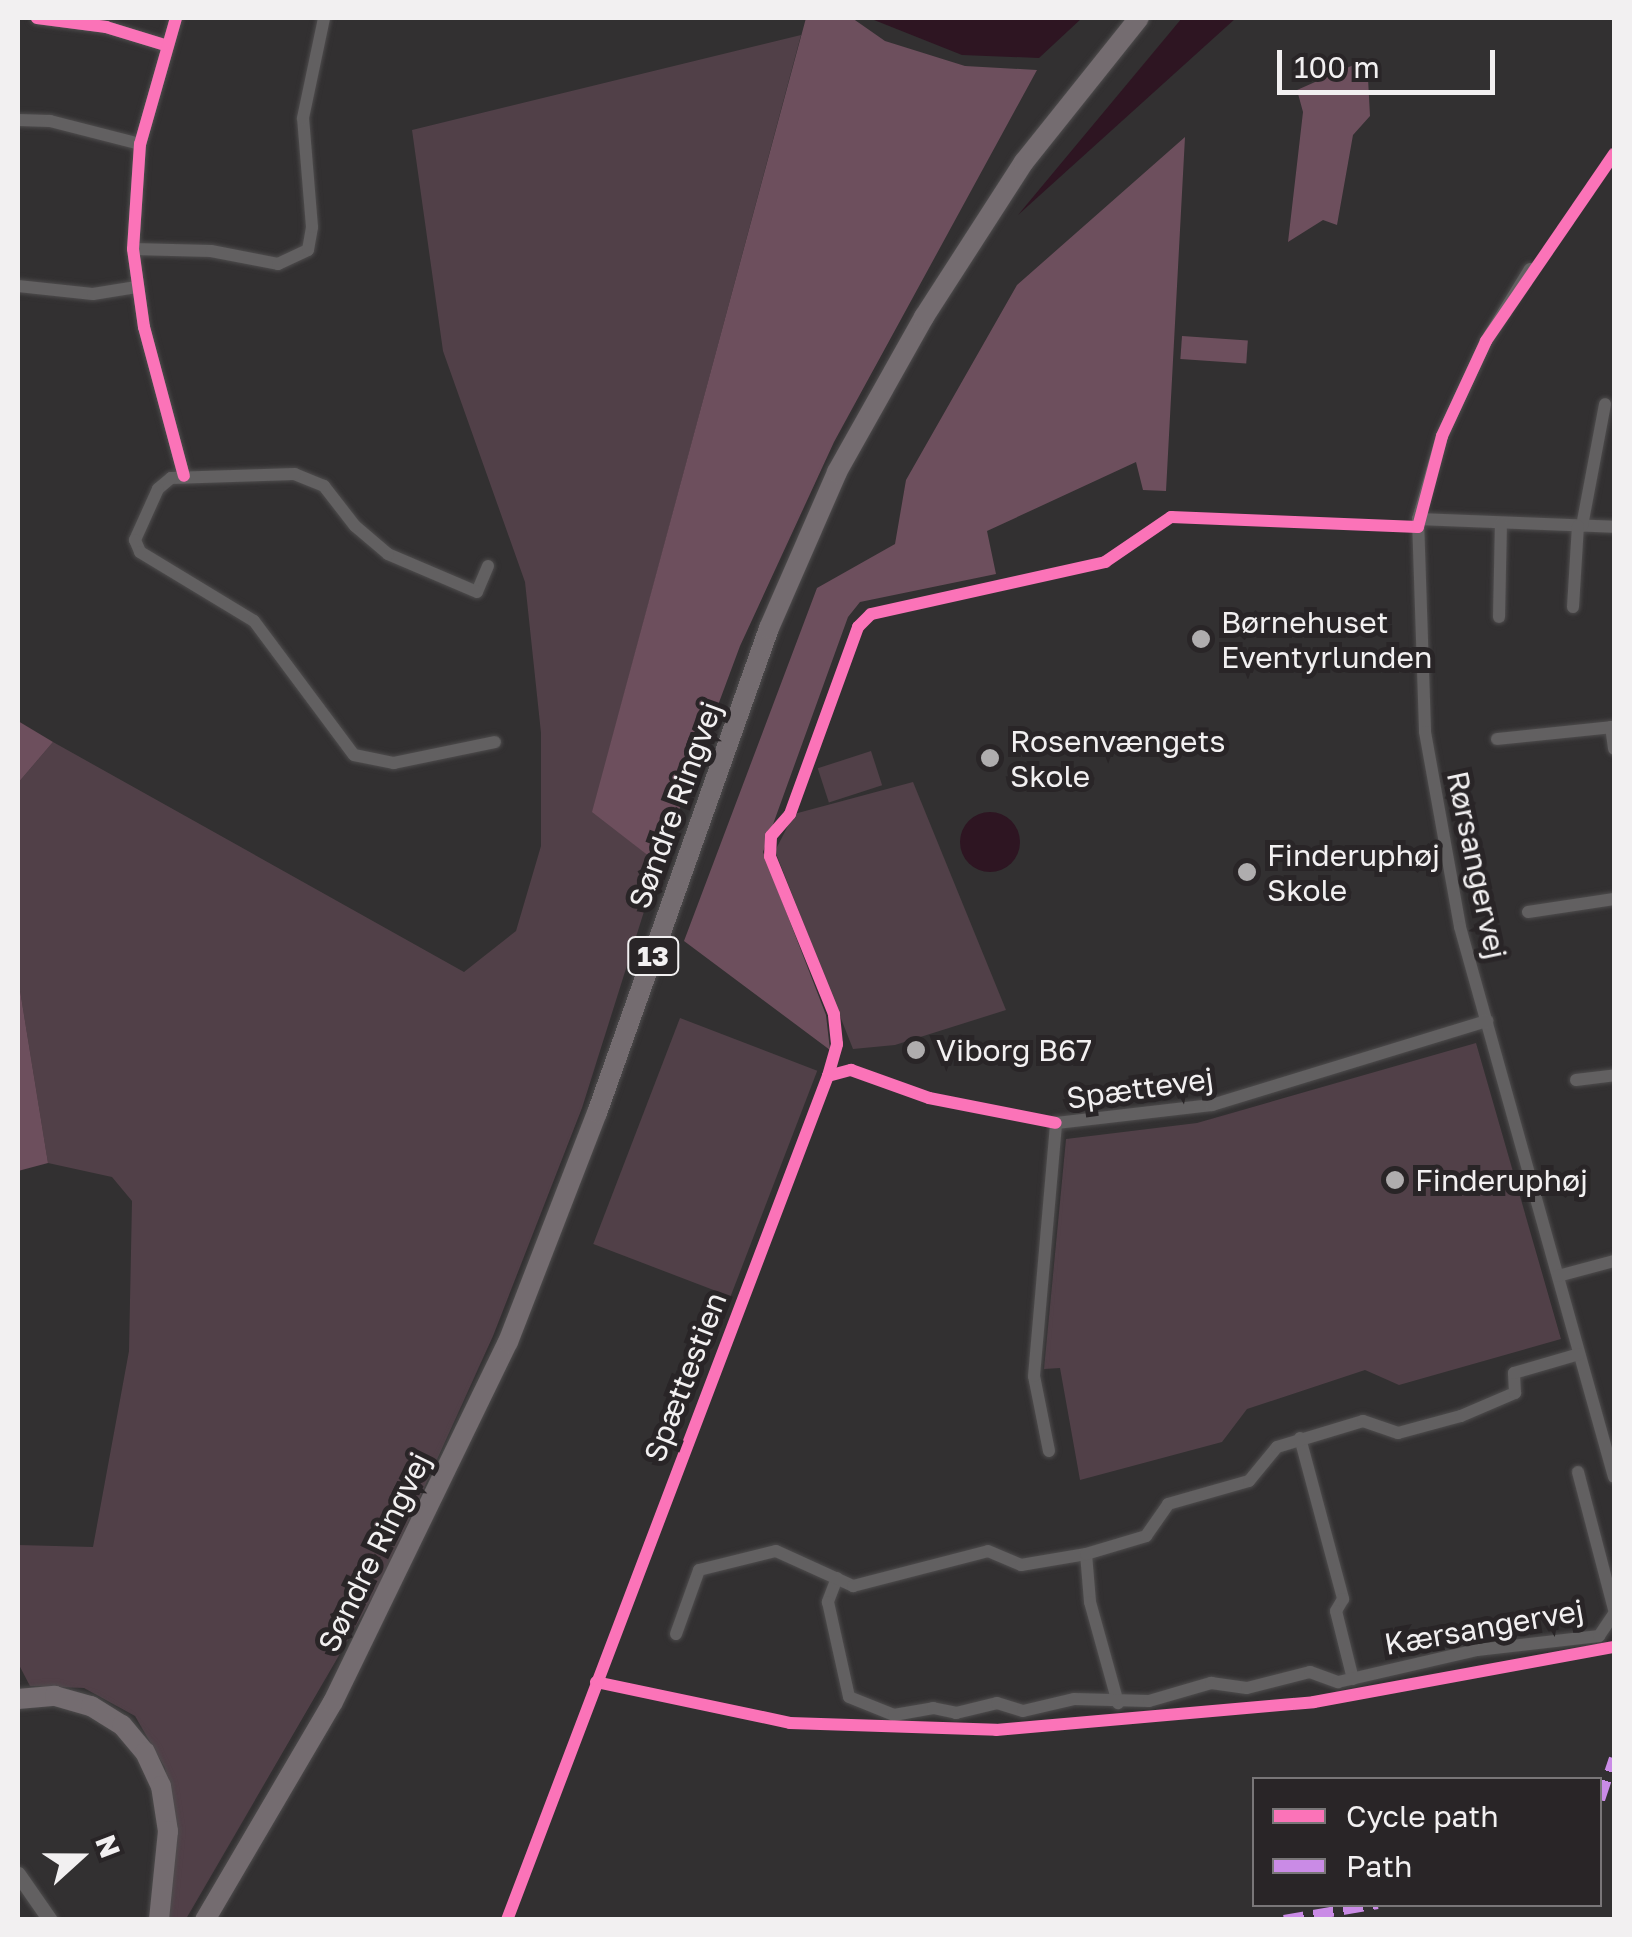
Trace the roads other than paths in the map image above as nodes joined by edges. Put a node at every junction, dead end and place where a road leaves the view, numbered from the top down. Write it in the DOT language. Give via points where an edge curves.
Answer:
graph roads {
  1 [pos="37,18"];
  2 [pos="176,18"];
  3 [pos="324,18"];
  4 [pos="1140,18"];
  5 [pos="165,45"];
  6 [pos="18,120"];
  7 [pos="140,144"];
  8 [pos="133,248"];
  9 [pos="1530,270"];
  10 [pos="18,286"];
  11 [pos="136,288"];
  12 [pos="1605,404"];
  13 [pos="184,476"];
  14 [pos="1418,519"];
  15 [pos="1501,523"];
  16 [pos="1580,526"];
  17 [pos="1614,527"];
  18 [pos="488,566"];
  19 [pos="1574,606"];
  20 [pos="1499,617"];
  21 [pos="1613,727"];
  22 [pos="1496,739"];
  23 [pos="495,742"];
  24 [pos="1614,749"];
  25 [pos="1614,899"];
  26 [pos="1528,912"];
  27 [pos="1486,1021"];
  28 [pos="1614,1076"];
  29 [pos="1576,1080"];
  30 [pos="1614,1262"];
  31 [pos="1558,1276"];
  32 [pos="1579,1354"];
  33 [pos="1300,1438"];
  34 [pos="1049,1451"];
  35 [pos="1578,1472"];
  36 [pos="1614,1477"];
  37 [pos="1086,1554"];
  38 [pos="837,1578"];
  39 [pos="1614,1611"];
  40 [pos="676,1634"];
  41 [pos="1353,1679"];
  42 [pos="18,1698"];
  43 [pos="1118,1703"];
  44 [pos="18,1874"];
  45 [pos="50,1920"];
  46 [pos="159,1920"];
  47 [pos="205,1920"];
  1 -- 5 [label="street" via="106,27"];
  2 -- 5 [label="street"];
  3 -- 8 [label="street" via="303,118 308,250 278,264 211,251"];
  4 -- 47 [label="main road, Søndre Ringvej / 13" via="1024,162 924,317 837,472 769,628 508,1342 333,1702"];
  5 -- 7 [label="street"];
  6 -- 7 [label="street" via="50,120"];
  7 -- 8 [label="street"];
  8 -- 11 [label="street"];
  9 -- 14 [label="street, Rørsangervej" via="1486,341 1442,436"];
  10 -- 11 [label="street" via="93,294"];
  11 -- 13 [label="street"];
  12 -- 16 [label="street"];
  13 -- 18 [label="street" via="310,478 388,554 477,592"];
  13 -- 23 [label="street" via="158,490 135,540 140,552 254,621 354,755 394,763"];
  14 -- 15 [label="street"];
  14 -- 27 [label="street, Rørsangervej" via="1425,732 1460,927"];
  15 -- 16 [label="street"];
  15 -- 20 [label="street"];
  16 -- 17 [label="street"];
  16 -- 19 [label="street"];
  21 -- 22 [label="street"];
  21 -- 24 [label="street"];
  25 -- 26 [label="street"];
  27 -- 31 [label="street, Rørsangervej"];
  27 -- 34 [label="street, Spættevej" via="1212,1105 1056,1124 1034,1376"];
  28 -- 29 [label="street"];
  30 -- 31 [label="street"];
  31 -- 32 [label="street, Rørsangervej"];
  32 -- 33 [label="street" via="1514,1372 1515,1394 1461,1416 1398,1433 1363,1421"];
  32 -- 36 [label="street, Rørsangervej"];
  33 -- 37 [label="street" via="1277,1447 1249,1482 1168,1504 1146,1536"];
  33 -- 41 [label="street, Kærsangervej" via="1343,1599 1336,1611"];
  35 -- 39 [label="street, Kærsangervej"];
  37 -- 38 [label="street" via="1021,1565 988,1551 854,1586"];
  37 -- 43 [label="street" via="1090,1602"];
  38 -- 40 [label="street" via="776,1551 699,1570"];
  38 -- 43 [label="street, Kærsangervej" via="828,1602 849,1698 894,1714 933,1708 956,1713 997,1703 1023,1710 1074,1699"];
  39 -- 41 [label="street, Kærsangervej" via="1598,1636 1478,1650"];
  41 -- 43 [label="street, Kærsangervej" via="1310,1672 1246,1688 1211,1683"];
  42 -- 46 [label="main road" via="55,1696 91,1706 122,1725 146,1752 161,1786 168,1831"];
  44 -- 45 [label="street"];
}
